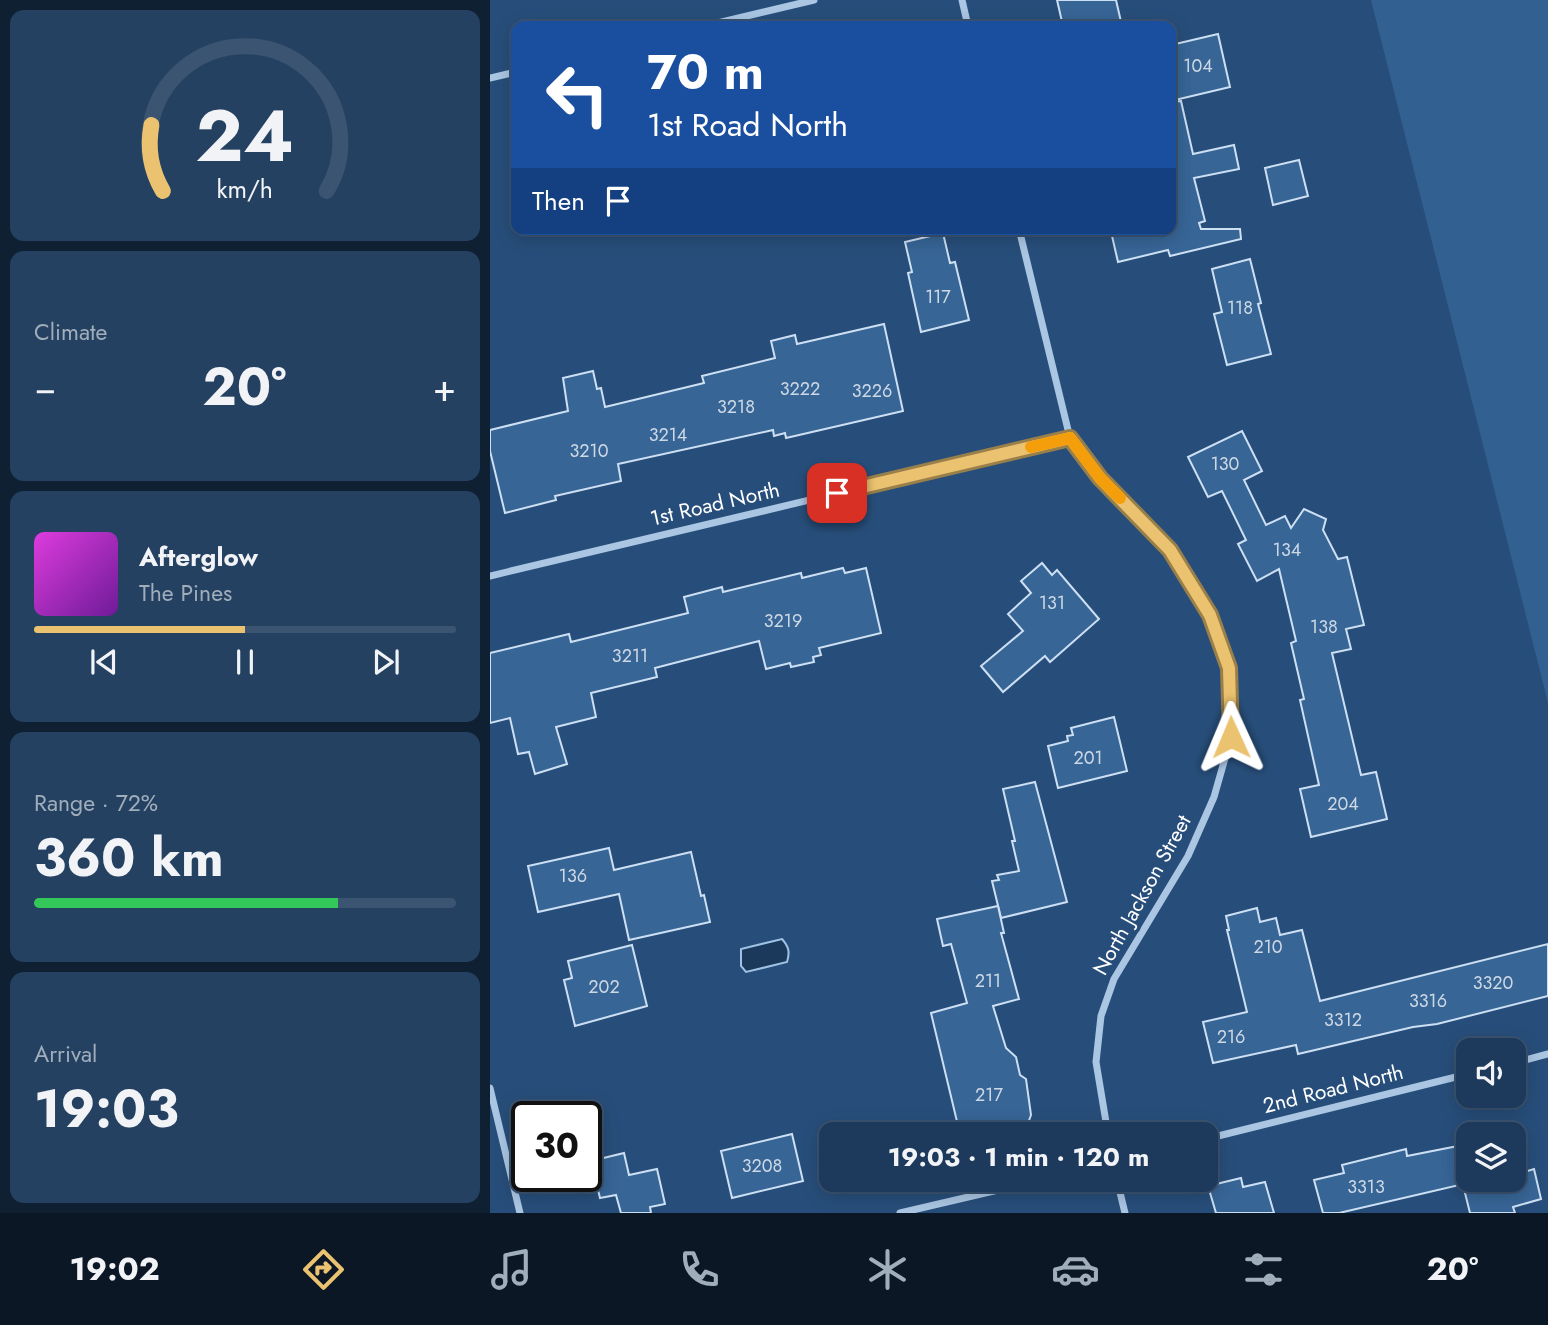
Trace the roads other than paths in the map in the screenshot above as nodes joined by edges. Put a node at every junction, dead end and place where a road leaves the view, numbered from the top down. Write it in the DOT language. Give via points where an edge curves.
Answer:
graph roads {
  1 [pos="814,0"];
  2 [pos="962,0"];
  3 [pos="726,21"];
  4 [pos="967,21"];
  5 [pos="511,73"];
  6 [pos="490,78"];
  7 [pos="1020,235"];
  8 [pos="1070,438"];
  9 [pos="490,576"];
  10 [pos="1548,1054"];
  11 [pos="1526,1060"];
  12 [pos="1456,1077"];
  13 [pos="490,1088"];
  14 [pos="1106,1122"];
  15 [pos="1218,1136"];
  16 [pos="990,1192"];
  17 [pos="1120,1192"];
  18 [pos="520,1213"];
  19 [pos="900,1213"];
  20 [pos="1125,1213"];
  1 -- 3 [label="street"];
  2 -- 4 [label="street"];
  5 -- 6 [label="street"];
  7 -- 8 [label="street, North Jackson Street"];
  8 -- 9 [label="street, 1st Road North"];
  8 -- 14 [label="street, North Jackson Street" via="1100,478 1170,550 1210,615 1229,668 1231,737 1214,797 1188,856 1114,979 1101,1016 1096,1062"];
  10 -- 11 [label="street"];
  12 -- 15 [label="street, 2nd Road North"];
  13 -- 18 [label="street"];
  16 -- 19 [label="street"];
  17 -- 20 [label="street"];
}
